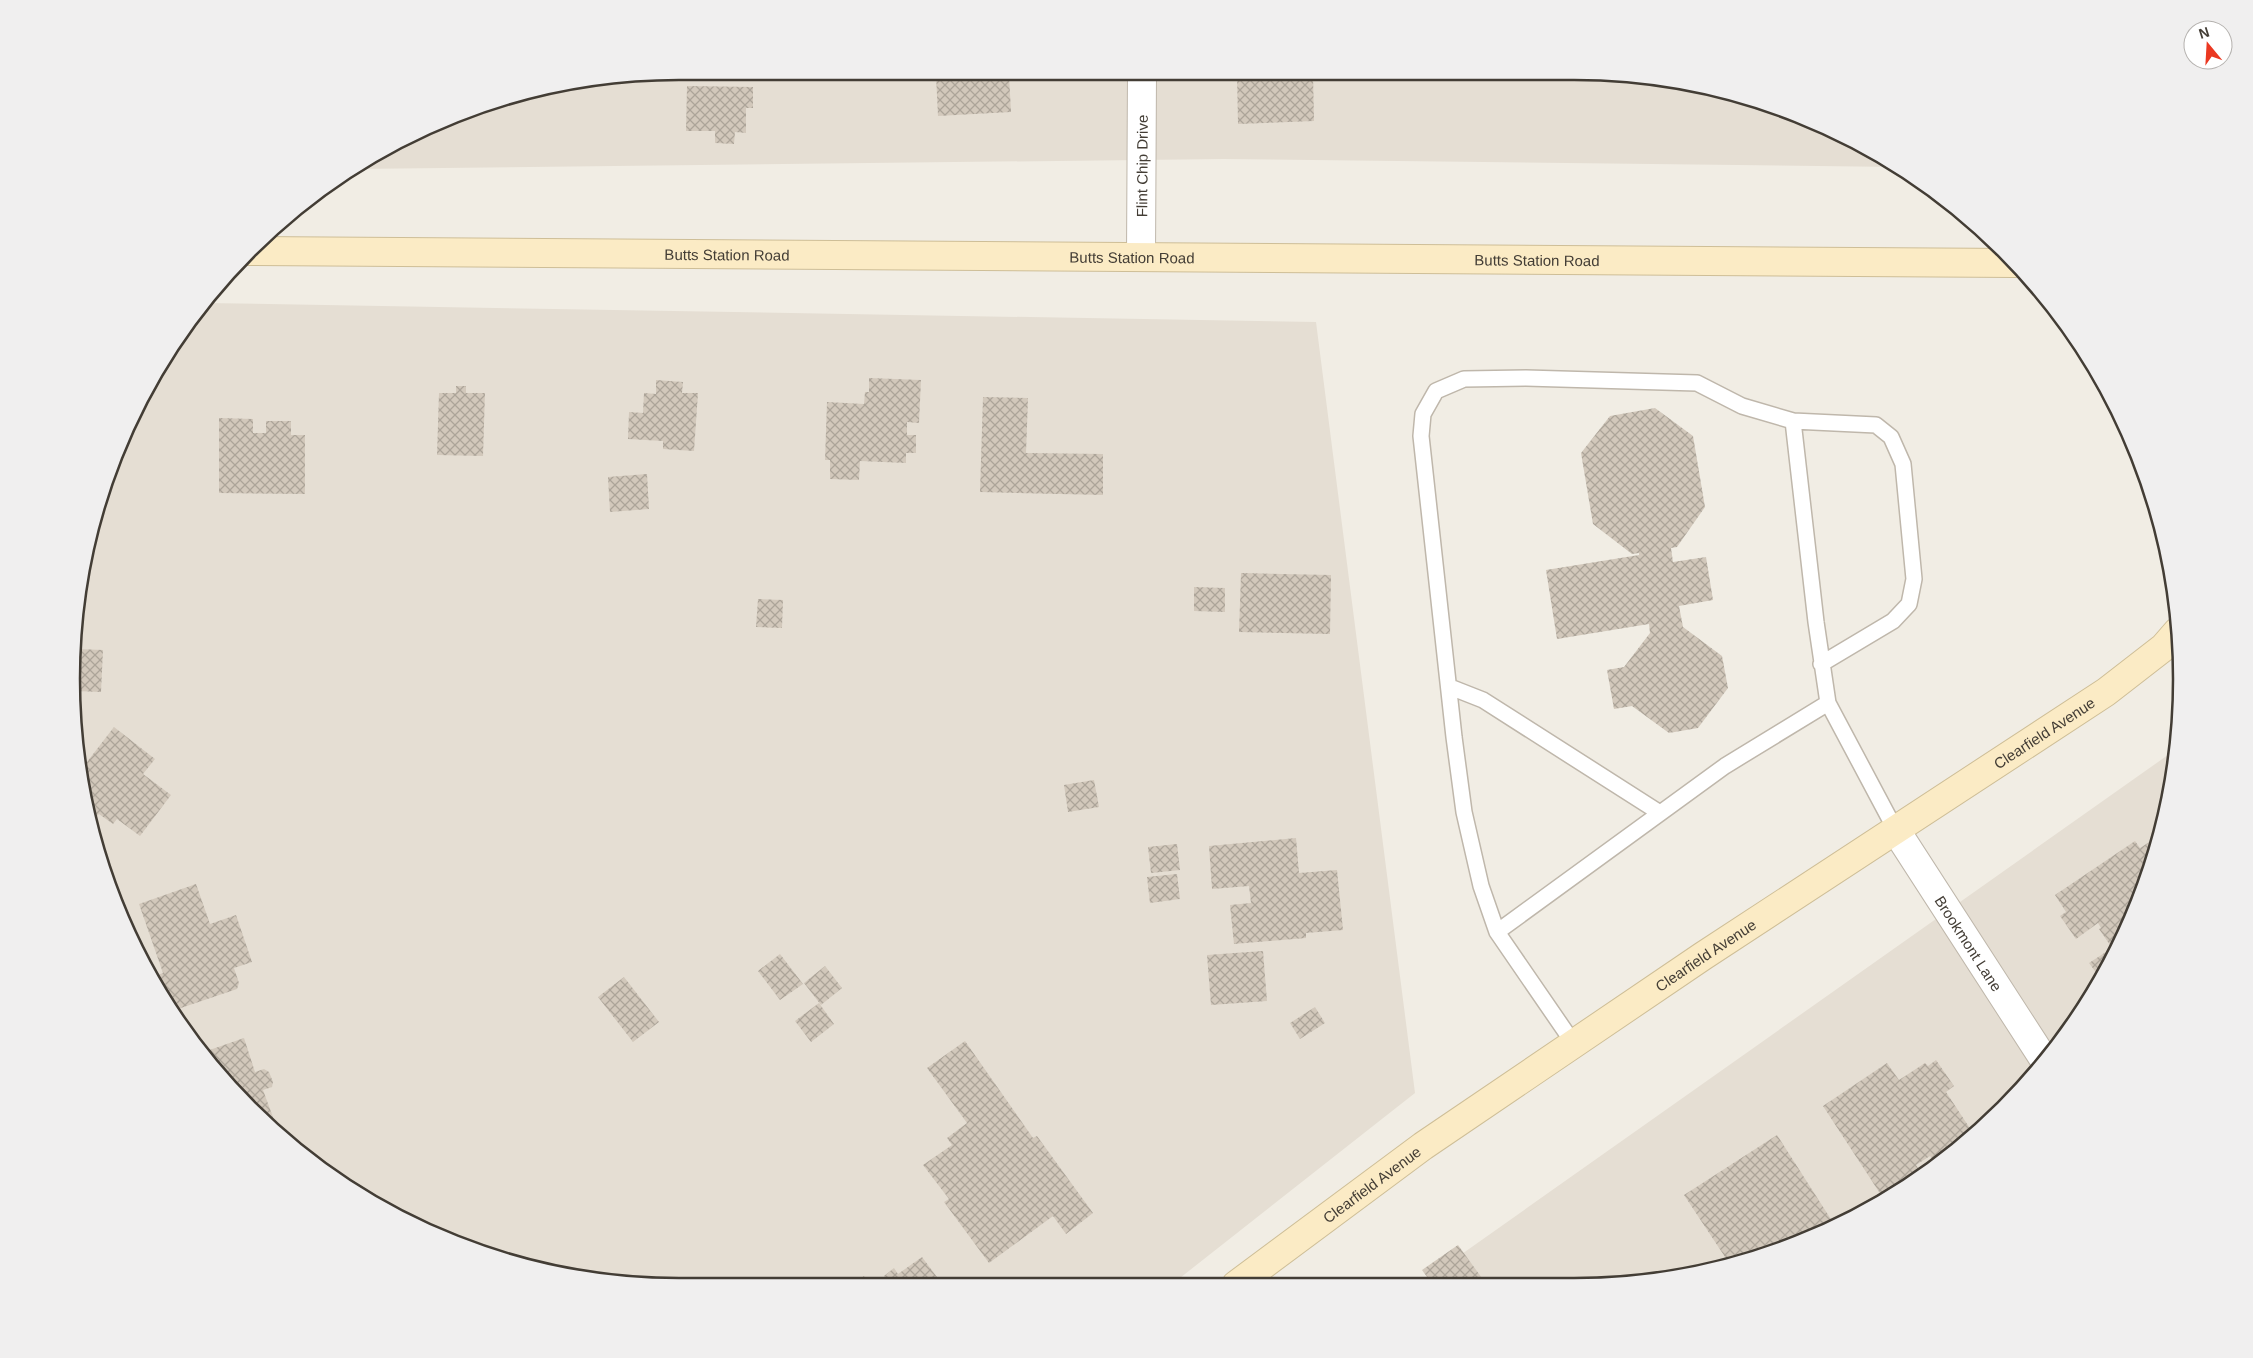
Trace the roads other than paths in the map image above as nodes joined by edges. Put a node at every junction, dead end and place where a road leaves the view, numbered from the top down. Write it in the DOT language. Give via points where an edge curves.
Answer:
graph roads {
  1 [pos="1142,80"];
  2 [pos="264,247"];
  3 [pos="1141,257"];
  4 [pos="2005,263"];
  5 [pos="1793,421"];
  6 [pos="2172,638"];
  7 [pos="1821,664"];
  8 [pos="1450,687"];
  9 [pos="1828,703"];
  10 [pos="1660,813"];
  11 [pos="1895,829"];
  12 [pos="1497,932"];
  13 [pos="1574,1044"];
  14 [pos="2041,1054"];
  15 [pos="1245,1278"];
  1 -- 3 [label="street, Flint Chip Drive"];
  2 -- 3 [label="main road, Butts Station Road"];
  3 -- 4 [label="main road, Butts Station Road"];
  5 -- 7 [label="lane"];
  5 -- 7 [label="lane" via="1876,426 1891,437 1903,464 1914,579 1909,604 1893,621"];
  5 -- 8 [label="lane" via="1742,406 1697,383 1464,379 1436,391 1423,414 1421,436"];
  6 -- 11 [label="main road, Clearfield Avenue" via="2106,692"];
  7 -- 9 [label="lane"];
  8 -- 10 [label="lane" via="1483,700"];
  8 -- 12 [label="lane" via="1464,812 1481,886"];
  9 -- 10 [label="lane" via="1726,766"];
  9 -- 11 [label="lane"];
  10 -- 12 [label="lane"];
  11 -- 13 [label="main road, Clearfield Avenue"];
  11 -- 14 [label="street, Brookmont Lane"];
  12 -- 13 [label="lane"];
  13 -- 15 [label="main road, Clearfield Avenue" via="1423,1146"];
}
